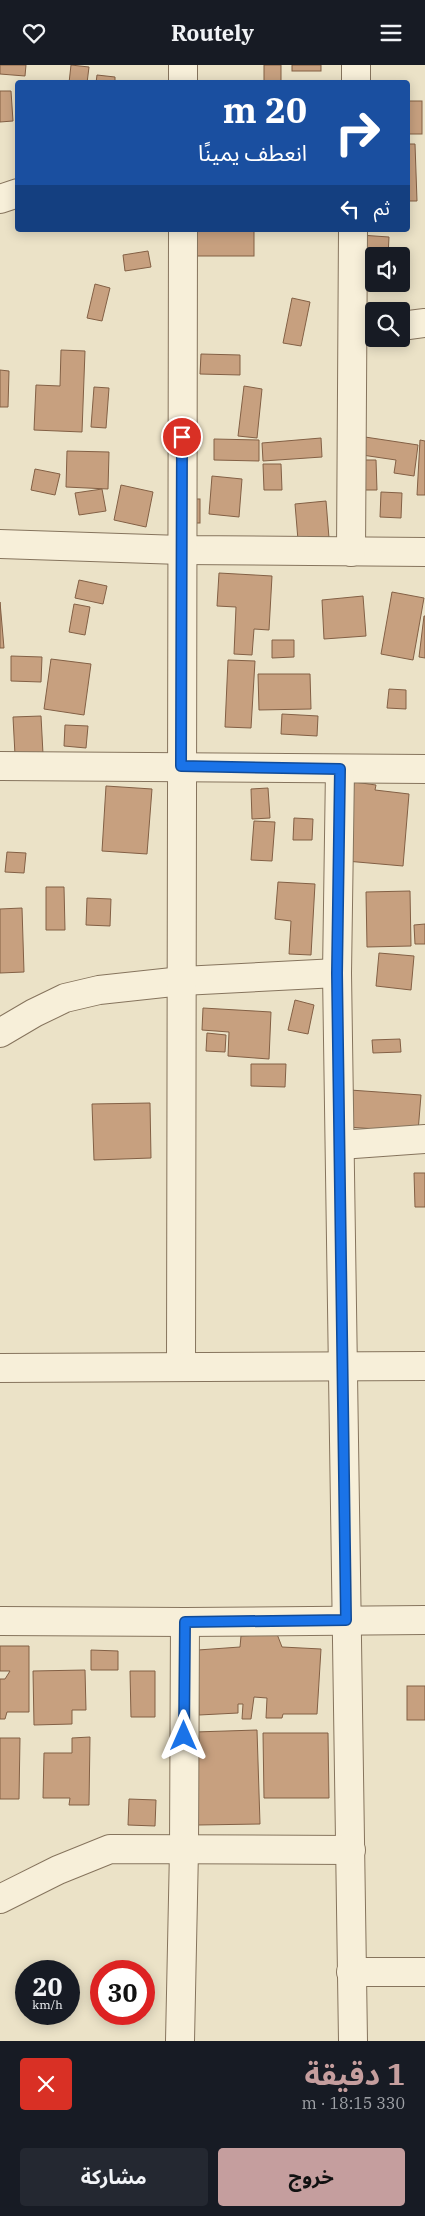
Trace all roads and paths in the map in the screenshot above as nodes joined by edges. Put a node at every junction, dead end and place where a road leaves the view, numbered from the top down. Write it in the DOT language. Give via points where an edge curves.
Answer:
graph roads {
  1 [pos="183,65"];
  2 [pos="356,65"];
  3 [pos="183,80"];
  4 [pos="356,80"];
  5 [pos="15,194"];
  6 [pos="0,199"];
  7 [pos="183,232"];
  8 [pos="353,232"];
  9 [pos="425,323"];
  10 [pos="410,325"];
  11 [pos="363,331"];
  12 [pos="0,544"];
  13 [pos="181,551"];
  14 [pos="351,552"];
  15 [pos="425,552"];
  16 [pos="0,766"];
  17 [pos="181,766"];
  18 [pos="340,769"];
  19 [pos="425,769"];
  20 [pos="337,973"];
  21 [pos="182,981"];
  22 [pos="0,1033"];
  23 [pos="425,1139"];
  24 [pos="340,1145"];
  25 [pos="181,1366"];
  26 [pos="343,1366"];
  27 [pos="425,1366"];
  28 [pos="0,1369"];
  29 [pos="346,1620"];
  30 [pos="425,1620"];
  31 [pos="0,1621"];
  32 [pos="185,1622"];
  33 [pos="184,1850"];
  34 [pos="351,1850"];
  35 [pos="0,1899"];
  36 [pos="351,1972"];
  37 [pos="425,1972"];
  38 [pos="180,2041"];
  39 [pos="353,2041"];
  1 -- 3 [label="street"];
  2 -- 4 [label="street"];
  5 -- 6 [label="street"];
  7 -- 13 [label="street"];
  8 -- 11 [label="street"];
  9 -- 10 [label="street"];
  11 -- 14 [label="street"];
  12 -- 13 [label="street"];
  13 -- 14 [label="street"];
  13 -- 17 [label="street"];
  14 -- 15 [label="street"];
  16 -- 17 [label="street"];
  17 -- 18 [label="street"];
  17 -- 21 [label="street"];
  18 -- 19 [label="street"];
  18 -- 20 [label="street"];
  20 -- 21 [label="street"];
  20 -- 24 [label="street"];
  21 -- 22 [label="street" via="99,990 65,999"];
  21 -- 25 [label="street"];
  23 -- 24 [label="street"];
  24 -- 26 [label="street"];
  25 -- 26 [label="street"];
  25 -- 28 [label="street"];
  26 -- 27 [label="street"];
  26 -- 29 [label="street"];
  29 -- 30 [label="street"];
  29 -- 32 [label="street"];
  29 -- 34 [label="street"];
  31 -- 32 [label="street"];
  32 -- 33 [label="street"];
  33 -- 34 [label="street"];
  33 -- 35 [label="street" via="110,1849"];
  33 -- 38 [label="street"];
  34 -- 36 [label="street"];
  36 -- 37 [label="street"];
  36 -- 39 [label="street"];
}
